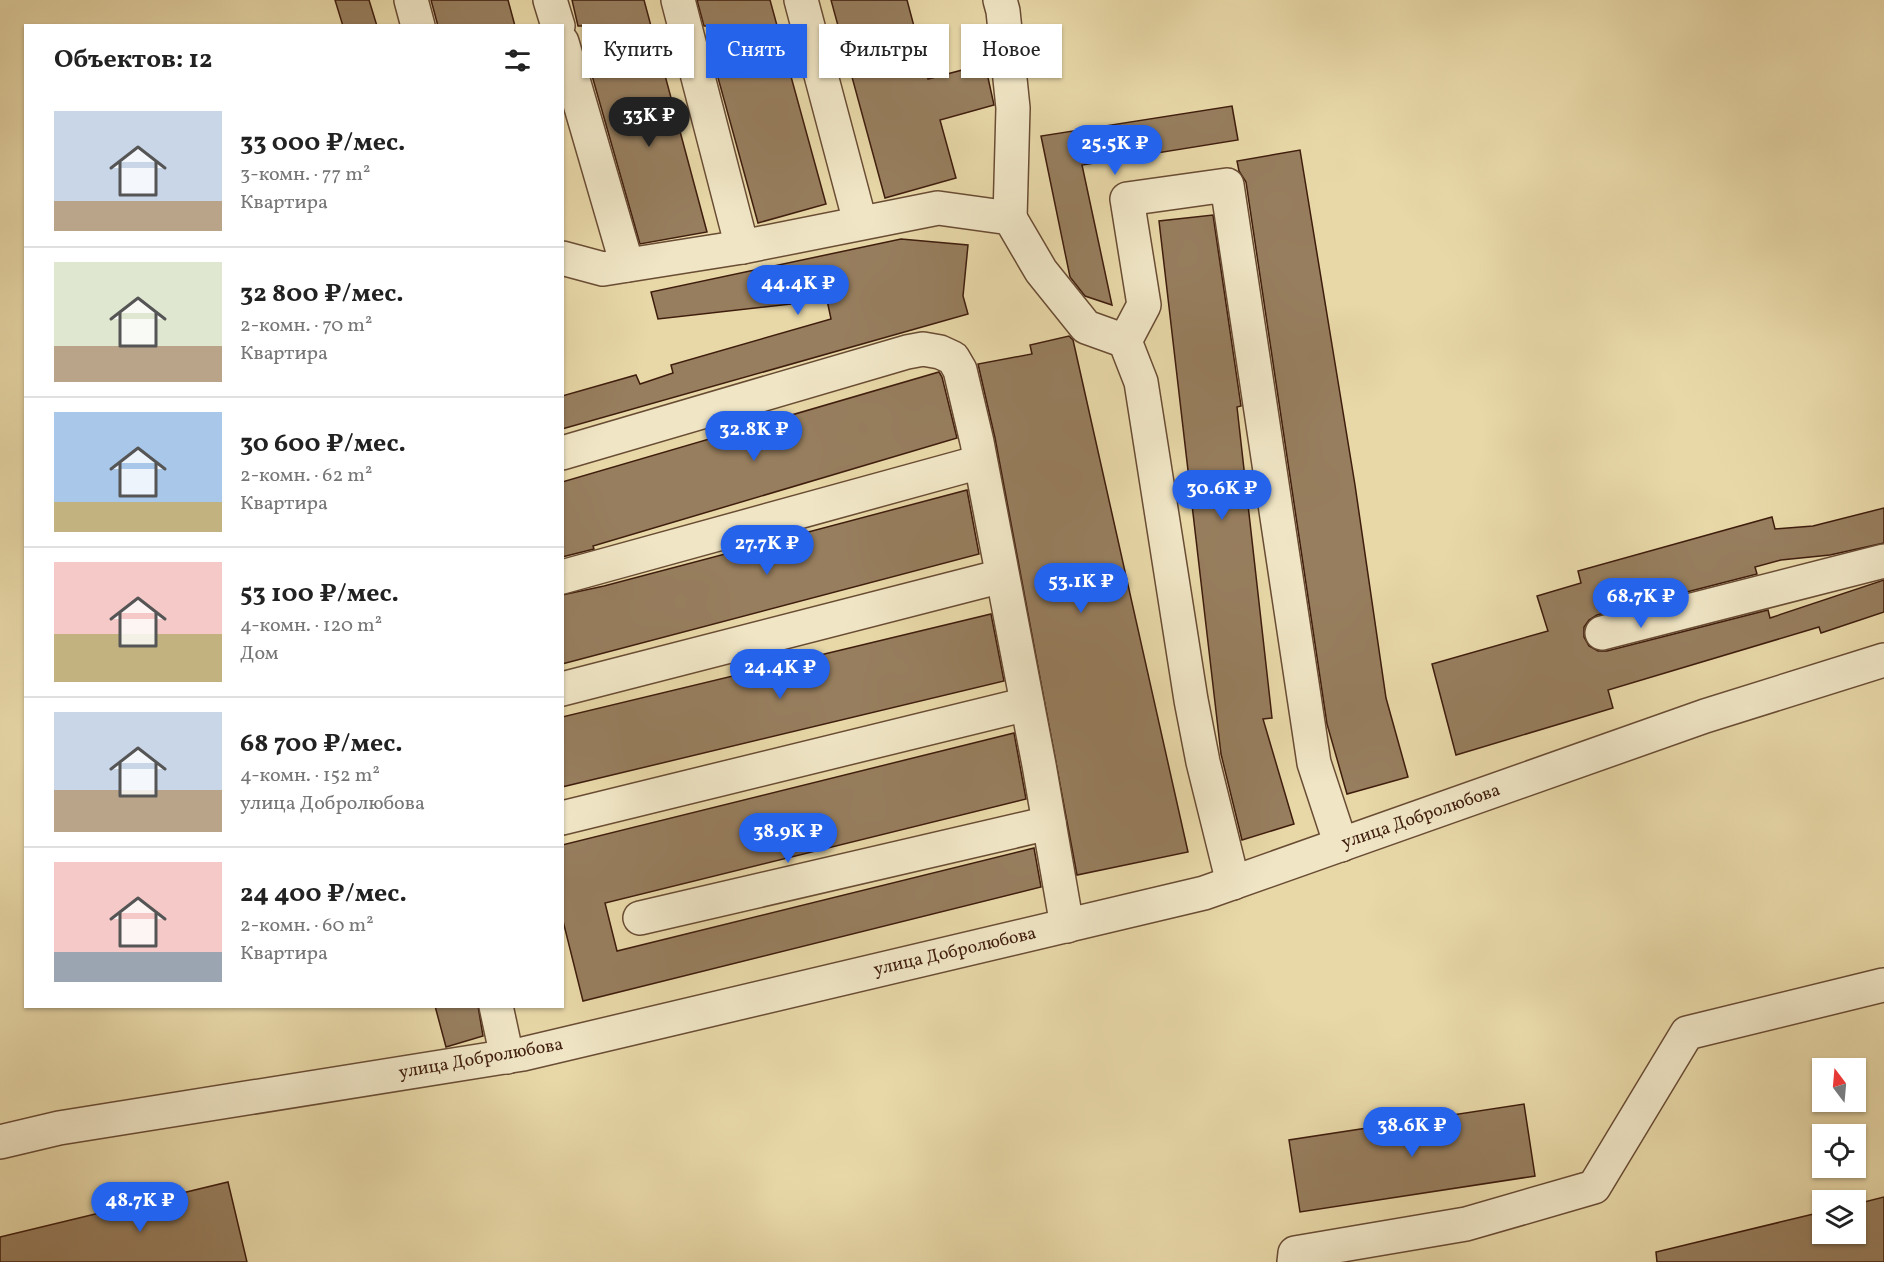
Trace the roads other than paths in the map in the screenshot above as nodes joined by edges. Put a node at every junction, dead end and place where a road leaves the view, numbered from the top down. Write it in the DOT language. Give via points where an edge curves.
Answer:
graph roads {
  1 [pos="411,0"];
  2 [pos="550,0"];
  3 [pos="678,0"];
  4 [pos="801,0"];
  5 [pos="1000,0"];
  6 [pos="417,24"];
  7 [pos="557,24"];
  8 [pos="564,49"];
  9 [pos="1010,218"];
  10 [pos="860,222"];
  11 [pos="742,247"];
  12 [pos="564,259"];
  13 [pos="627,265"];
  14 [pos="1125,341"];
  15 [pos="564,452"];
  16 [pos="980,462"];
  17 [pos="1884,561"];
  18 [pos="564,576"];
  19 [pos="1002,576"];
  20 [pos="1602,633"];
  21 [pos="1884,660"];
  22 [pos="564,688"];
  23 [pos="1027,704"];
  24 [pos="564,818"];
  25 [pos="1049,822"];
  26 [pos="1341,845"];
  27 [pos="1233,883"];
  28 [pos="640,918"];
  29 [pos="1067,926"];
  30 [pos="1883,985"];
  31 [pos="496,1008"];
  32 [pos="507,1057"];
  33 [pos="0,1142"];
  34 [pos="1294,1262"];
  1 -- 6 [label="street"];
  2 -- 7 [label="street"];
  3 -- 11 [label="street"];
  4 -- 10 [label="street"];
  5 -- 9 [label="street" via="1013,108"];
  8 -- 13 [label="street"];
  9 -- 10 [label="street" via="938,208"];
  9 -- 14 [label="street" via="1041,271 1086,327"];
  10 -- 11 [label="street"];
  11 -- 13 [label="street"];
  12 -- 13 [label="street" via="603,269"];
  14 -- 26 [label="street" via="1144,304 1127,200 1227,185 1314,763"];
  14 -- 27 [label="street" via="1141,382 1191,700"];
  15 -- 16 [label="street" via="923,349 953,358 960,370"];
  16 -- 18 [label="street"];
  16 -- 19 [label="street"];
  17 -- 20 [label="street"];
  19 -- 22 [label="street"];
  19 -- 23 [label="street"];
  21 -- 26 [label="street, улица Добролюбова" via="1705,716"];
  23 -- 24 [label="street"];
  23 -- 25 [label="street"];
  25 -- 28 [label="street"];
  25 -- 29 [label="street"];
  26 -- 27 [label="street, улица Добролюбова"];
  27 -- 29 [label="street, улица Добролюбова"];
  29 -- 32 [label="street, улица Добролюбова"];
  30 -- 34 [label="street" via="1687,1033 1594,1187 1466,1224 1296,1253"];
  31 -- 32 [label="street"];
  32 -- 33 [label="street, улица Добролюбова" via="59,1128"];
}
